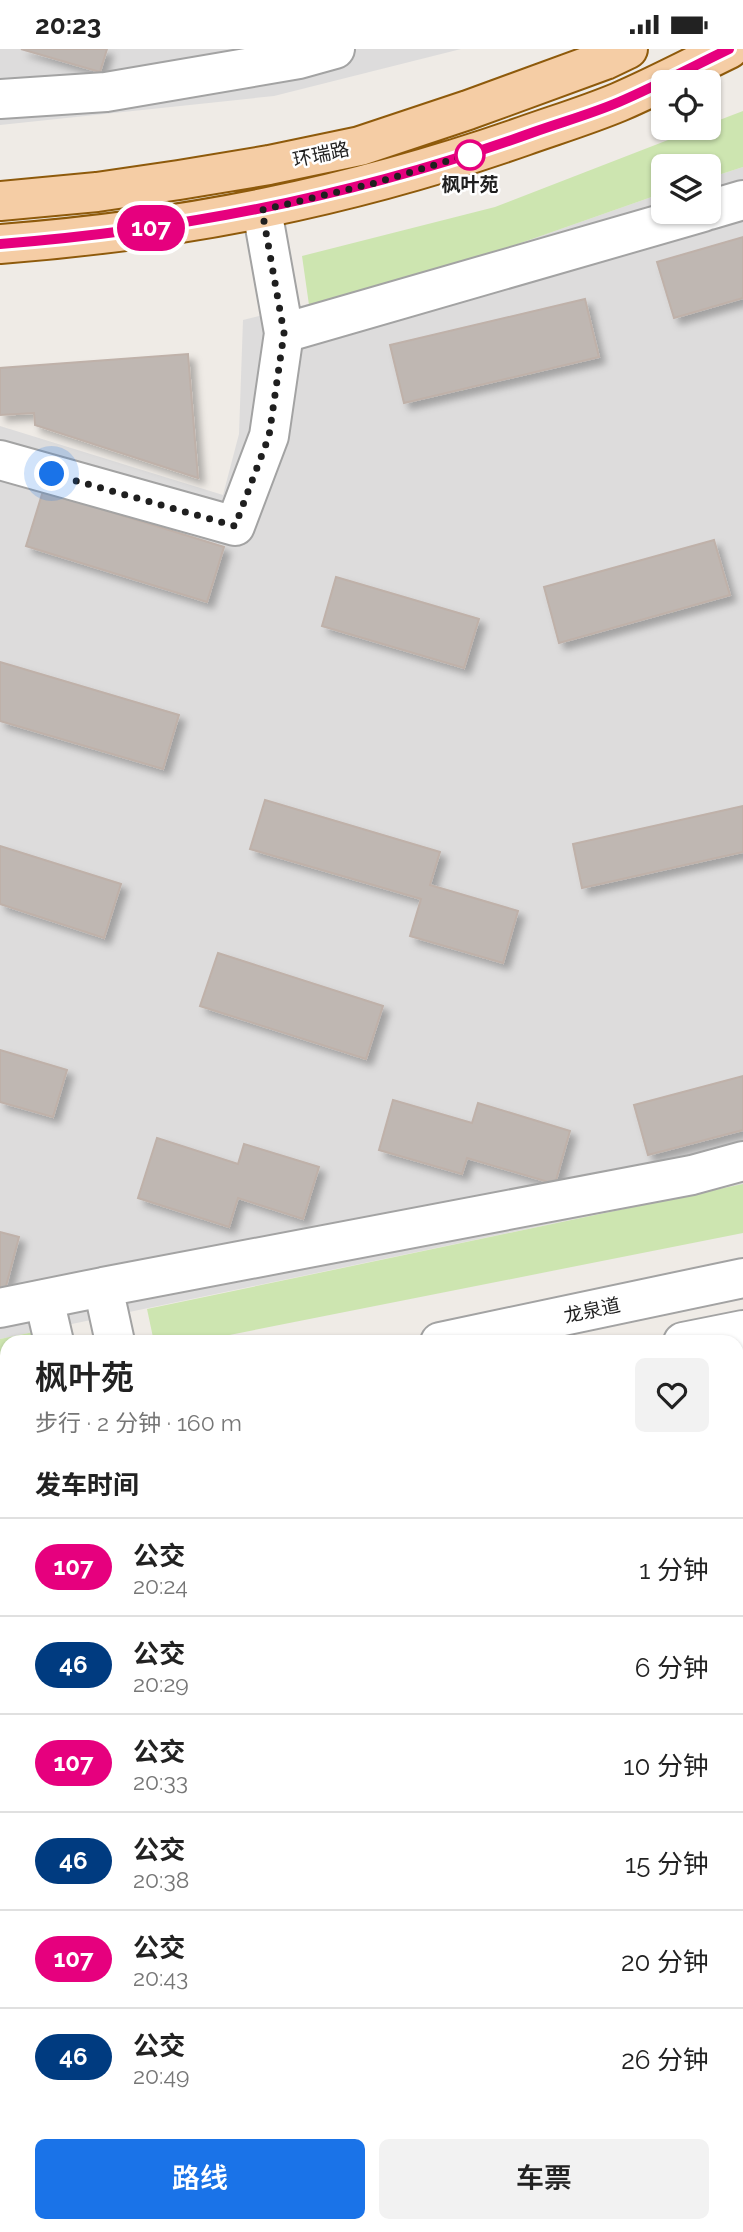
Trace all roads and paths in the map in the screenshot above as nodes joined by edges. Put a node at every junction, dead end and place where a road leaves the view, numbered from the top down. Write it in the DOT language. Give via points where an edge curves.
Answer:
graph roads {
  1 [pos="335,49"];
  2 [pos="628,49"];
  3 [pos="729,49"];
  4 [pos="0,99"];
  5 [pos="743,200"];
  6 [pos="0,201"];
  7 [pos="721,206"];
  8 [pos="262,210"];
  9 [pos="661,224"];
  10 [pos="0,244"];
  11 [pos="284,333"];
  12 [pos="0,460"];
  13 [pos="743,1161"];
  14 [pos="743,1278"];
  15 [pos="103,1287"];
  16 [pos="44,1299"];
  17 [pos="0,1308"];
  18 [pos="743,1330"];
  19 [pos="52,1335"];
  20 [pos="113,1335"];
  21 [pos="473,1335"];
  22 [pos="718,1335"];
  1 -- 4 [label="street" via="106,92"];
  2 -- 6 [label="main road, 环瑞路" via="360,146 179,180"];
  3 -- 8 [label="main road" via="617,102 474,153"];
  5 -- 7 [label="street"];
  8 -- 10 [label="main road" via="132,232"];
  8 -- 11 [label="street"];
  9 -- 11 [label="street"];
  11 -- 12 [label="street" via="269,436 235,526"];
  13 -- 15 [label="street" via="692,1175"];
  14 -- 21 [label="street, 龙泉道"];
  15 -- 16 [label="street"];
  15 -- 20 [label="street"];
  16 -- 17 [label="street"];
  16 -- 19 [label="street"];
  18 -- 22 [label="street"];
}
